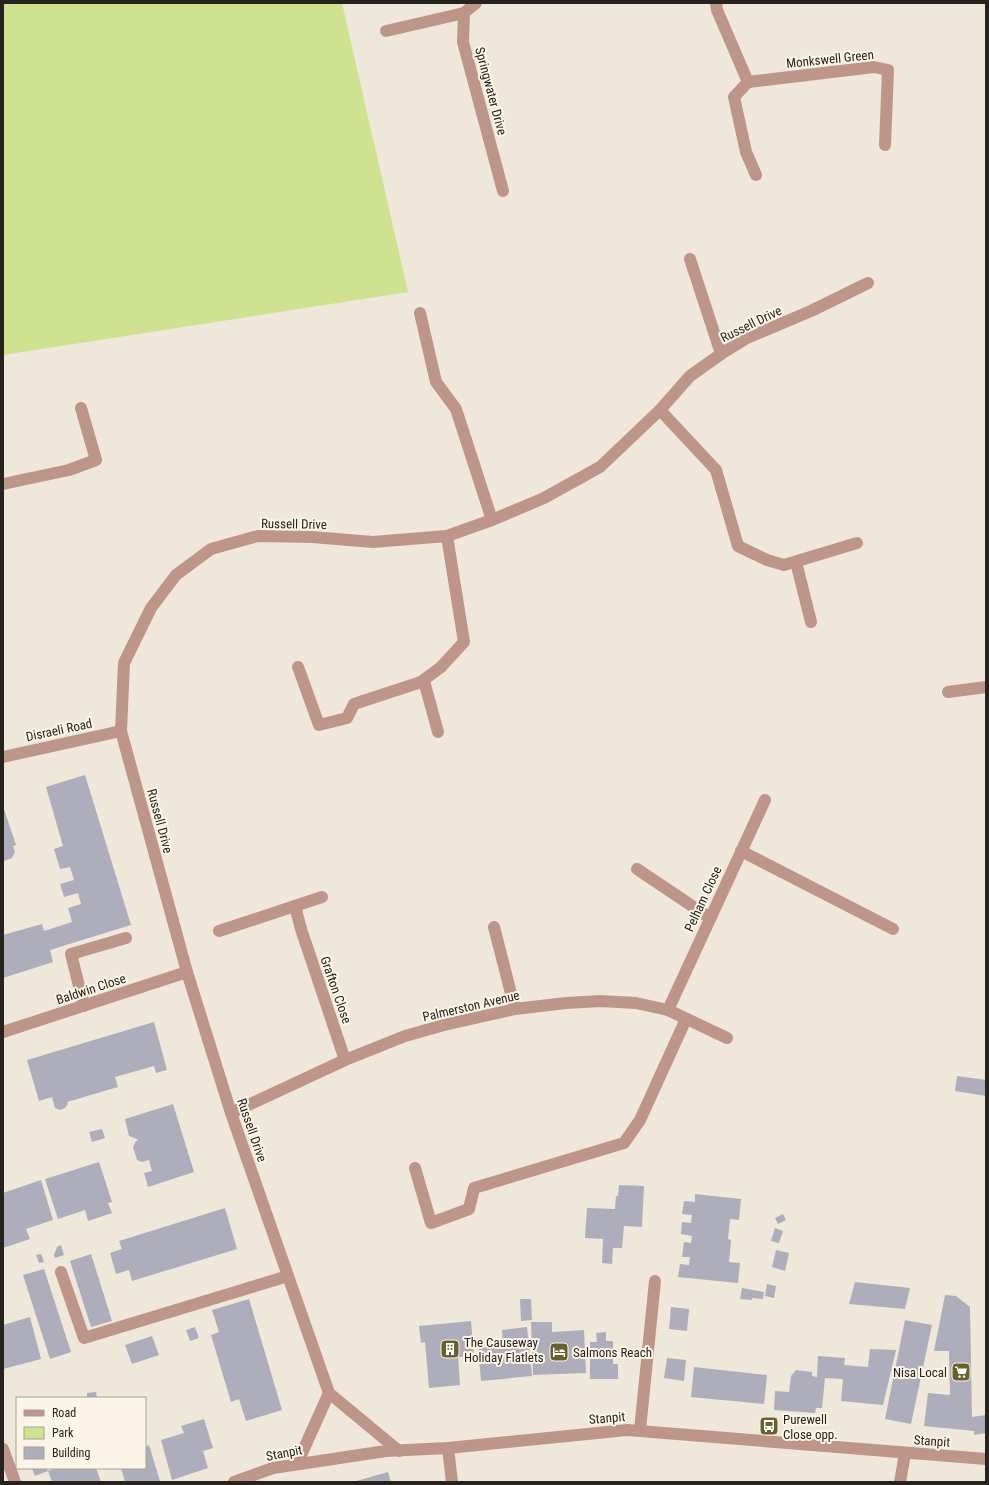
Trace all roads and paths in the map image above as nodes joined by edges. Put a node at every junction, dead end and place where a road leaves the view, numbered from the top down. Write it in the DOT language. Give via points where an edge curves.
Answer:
graph roads {
  1 [pos="476,3"];
  2 [pos="716,3"];
  3 [pos="464,13"];
  4 [pos="386,31"];
  5 [pos="748,82"];
  6 [pos="885,144"];
  7 [pos="756,175"];
  8 [pos="503,191"];
  9 [pos="690,259"];
  10 [pos="868,283"];
  11 [pos="420,313"];
  12 [pos="721,354"];
  13 [pos="81,408"];
  14 [pos="660,410"];
  15 [pos="3,484"];
  16 [pos="492,520"];
  17 [pos="447,536"];
  18 [pos="858,543"];
  19 [pos="796,562"];
  20 [pos="811,622"];
  21 [pos="298,667"];
  22 [pos="424,681"];
  23 [pos="986,688"];
  24 [pos="948,692"];
  25 [pos="122,731"];
  26 [pos="438,732"];
  27 [pos="3,757"];
  28 [pos="765,800"];
  29 [pos="741,851"];
  30 [pos="637,869"];
  31 [pos="322,897"];
  32 [pos="295,906"];
  33 [pos="710,918"];
  34 [pos="494,927"];
  35 [pos="894,929"];
  36 [pos="219,931"];
  37 [pos="126,938"];
  38 [pos="187,972"];
  39 [pos="84,1006"];
  40 [pos="515,1009"];
  41 [pos="668,1010"];
  42 [pos="686,1019"];
  43 [pos="3,1032"];
  44 [pos="727,1038"];
  45 [pos="345,1060"];
  46 [pos="231,1113"];
  47 [pos="415,1168"];
  48 [pos="61,1272"];
  49 [pos="288,1276"];
  50 [pos="655,1281"];
  51 [pos="329,1393"];
  52 [pos="640,1430"];
  53 [pos="448,1448"];
  54 [pos="3,1449"];
  55 [pos="399,1450"];
  56 [pos="905,1454"];
  57 [pos="986,1459"];
  58 [pos="297,1464"];
  59 [pos="15,1482"];
  60 [pos="234,1482"];
  61 [pos="452,1482"];
  62 [pos="900,1482"];
  1 -- 3 [label="street"];
  2 -- 5 [label="street"];
  3 -- 4 [label="street"];
  3 -- 8 [label="street, Springwater Drive" via="463,42"];
  5 -- 6 [label="street, Monkswell Green" via="874,67 888,70"];
  5 -- 7 [label="street" via="734,97 746,152"];
  9 -- 12 [label="street"];
  10 -- 12 [label="street, Russell Drive" via="747,338"];
  11 -- 16 [label="street" via="436,382 456,409"];
  12 -- 14 [label="street, Russell Drive" via="690,376"];
  13 -- 15 [label="street" via="96,460 69,470"];
  14 -- 16 [label="street, Russell Drive" via="600,467 544,498"];
  14 -- 19 [label="street" via="716,470 738,546 784,565"];
  16 -- 17 [label="street, Russell Drive"];
  17 -- 22 [label="street" via="464,642"];
  17 -- 25 [label="street, Russell Drive" via="372,542 258,536 211,549 176,575 151,608 124,663"];
  18 -- 19 [label="street"];
  19 -- 20 [label="street"];
  21 -- 22 [label="street" via="319,725 347,718 354,704"];
  22 -- 26 [label="street"];
  23 -- 24 [label="street"];
  25 -- 27 [label="street, Disraeli Road"];
  25 -- 38 [label="street, Russell Drive"];
  28 -- 29 [label="street, Pelham Close"];
  29 -- 33 [label="street, Pelham Close"];
  29 -- 35 [label="street"];
  30 -- 33 [label="street"];
  31 -- 32 [label="street"];
  32 -- 36 [label="street"];
  32 -- 45 [label="street, Grafton Close"];
  33 -- 41 [label="street, Pelham Close"];
  34 -- 40 [label="street"];
  37 -- 39 [label="street" via="71,954"];
  38 -- 39 [label="street, Baldwin Close"];
  38 -- 46 [label="street, Russell Drive"];
  39 -- 43 [label="street, Baldwin Close"];
  40 -- 41 [label="street, Palmerston Avenue" via="613,1001"];
  40 -- 45 [label="street, Palmerston Avenue" via="420,1032"];
  41 -- 42 [label="street, Palmerston Avenue"];
  42 -- 44 [label="street, Palmerston Avenue"];
  42 -- 47 [label="street" via="640,1120 624,1143 474,1188 469,1209 431,1223"];
  45 -- 46 [label="street, Palmerston Avenue"];
  46 -- 49 [label="street, Russell Drive"];
  48 -- 49 [label="street" via="84,1338"];
  49 -- 51 [label="street, Russell Drive"];
  50 -- 52 [label="street"];
  51 -- 55 [label="street"];
  51 -- 58 [label="street"];
  52 -- 53 [label="street, Stanpit"];
  52 -- 56 [label="street, Stanpit"];
  53 -- 55 [label="street, Stanpit"];
  53 -- 61 [label="street"];
  54 -- 59 [label="street"];
  55 -- 58 [label="street, Stanpit"];
  56 -- 57 [label="street, Stanpit"];
  56 -- 62 [label="street"];
  58 -- 60 [label="street, Stanpit" via="273,1468"];
}
